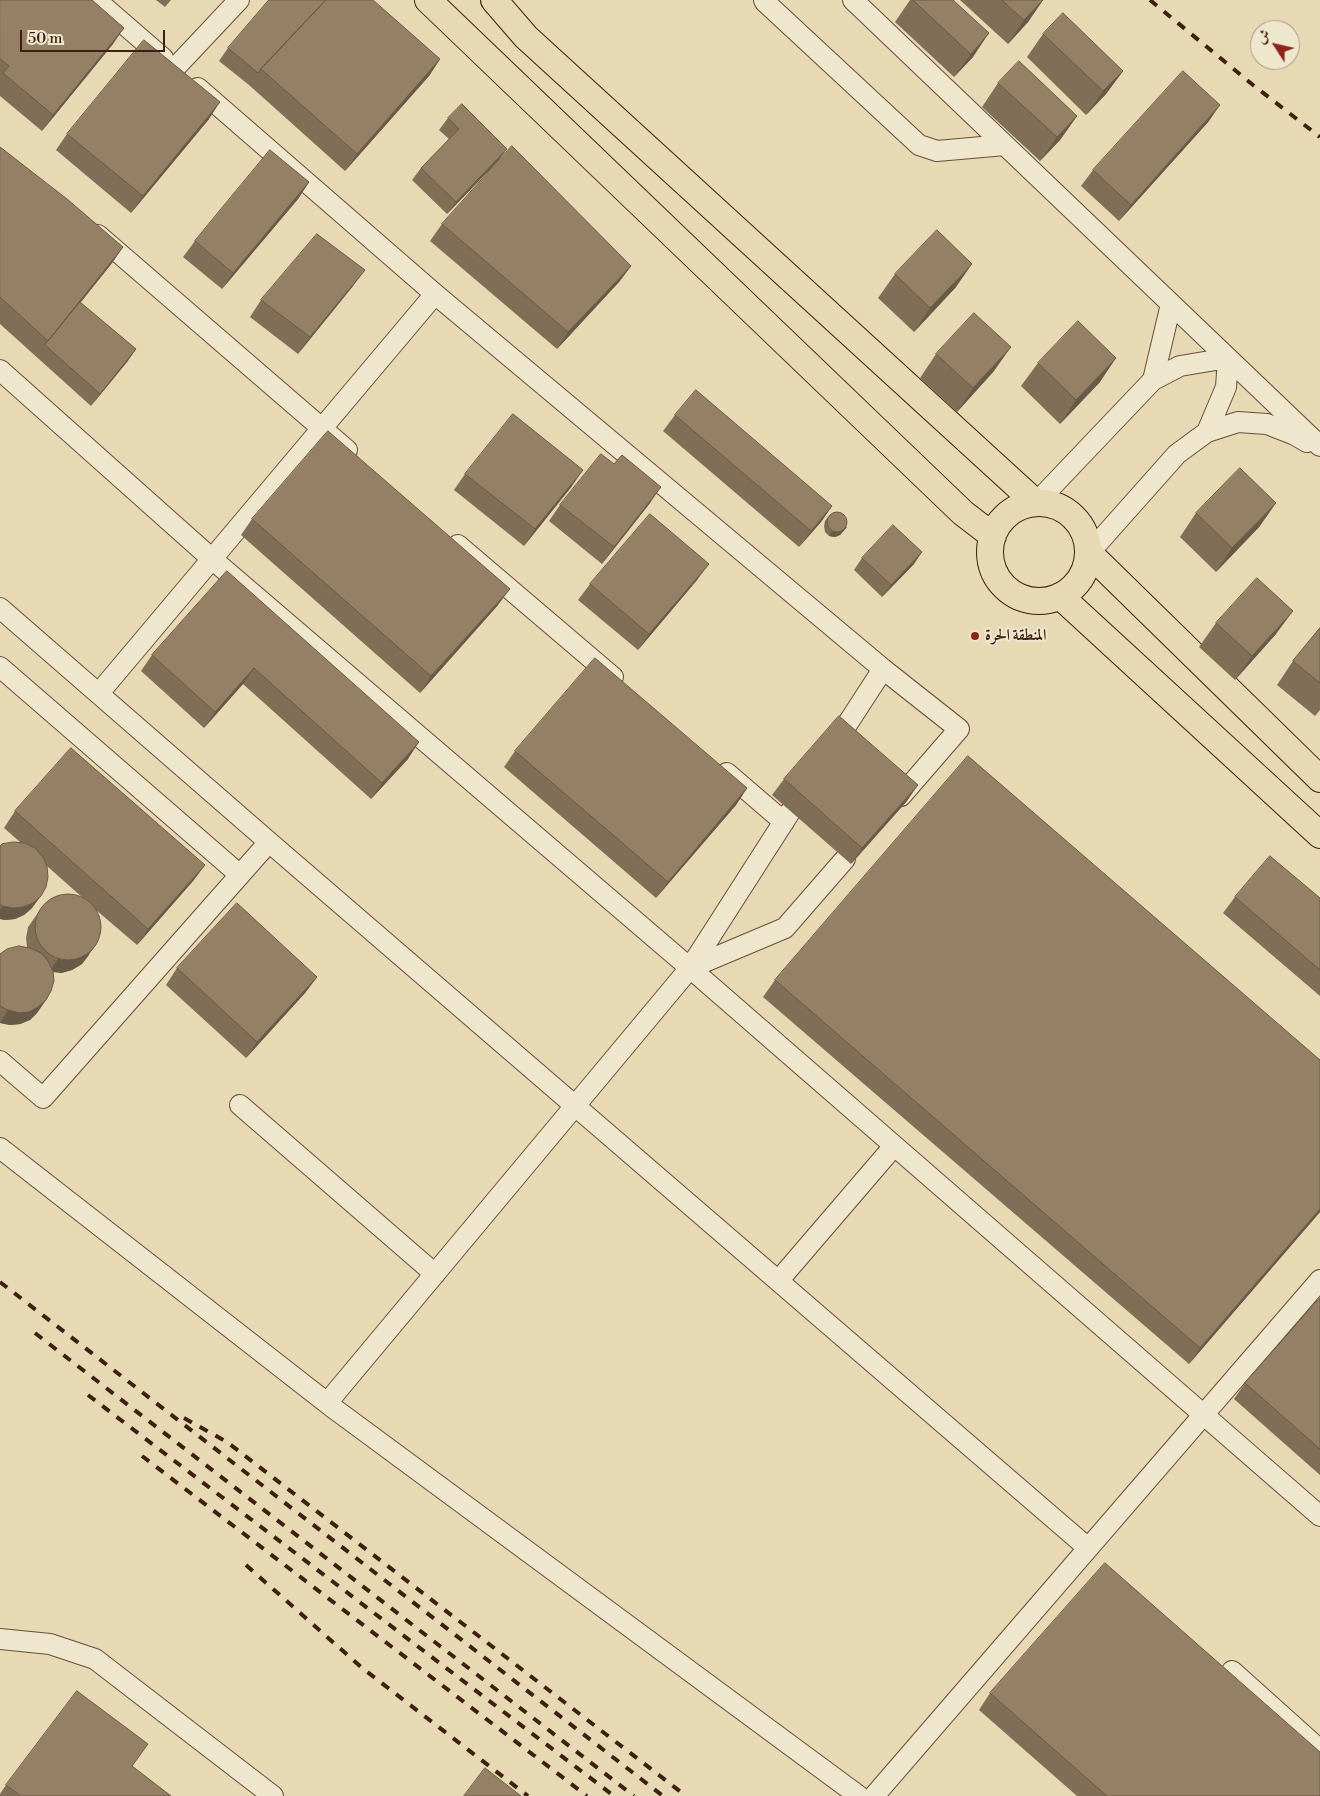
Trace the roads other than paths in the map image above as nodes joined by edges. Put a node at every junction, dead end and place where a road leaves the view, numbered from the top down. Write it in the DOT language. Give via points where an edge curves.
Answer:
graph roads {
  1 [pos="96,0"];
  2 [pos="239,0"];
  3 [pos="428,0"];
  4 [pos="494,0"];
  5 [pos="764,0"];
  6 [pos="853,0"];
  7 [pos="175,68"];
  8 [pos="1004,145"];
  9 [pos="82,222"];
  10 [pos="436,294"];
  11 [pos="1172,304"];
  12 [pos="1228,358"];
  13 [pos="0,370"];
  14 [pos="1153,380"];
  15 [pos="322,429"];
  16 [pos="1207,432"];
  17 [pos="1320,448"];
  18 [pos="360,461"];
  19 [pos="1036,503"];
  20 [pos="443,532"];
  21 [pos="993,536"];
  22 [pos="1089,553"];
  23 [pos="212,559"];
  24 [pos="1060,596"];
  25 [pos="0,608"];
  26 [pos="0,667"];
  27 [pos="883,669"];
  28 [pos="625,687"];
  29 [pos="99,693"];
  30 [pos="837,740"];
  31 [pos="716,764"];
  32 [pos="1320,779"];
  33 [pos="901,796"];
  34 [pos="1320,835"];
  35 [pos="269,842"];
  36 [pos="845,859"];
  37 [pos="240,875"];
  38 [pos="690,968"];
  39 [pos="0,1061"];
  40 [pos="240,1105"];
  41 [pos="576,1105"];
  42 [pos="894,1146"];
  43 [pos="0,1148"];
  44 [pos="436,1274"];
  45 [pos="779,1280"];
  46 [pos="1318,1288"];
  47 [pos="327,1403"];
  48 [pos="1204,1415"];
  49 [pos="1320,1516"];
  50 [pos="1088,1548"];
  51 [pos="0,1639"];
  52 [pos="1232,1671"];
  53 [pos="1320,1750"];
  54 [pos="273,1796"];
  55 [pos="859,1796"];
  56 [pos="874,1796"];
  1 -- 7 [label="street"];
  2 -- 7 [label="street"];
  3 -- 21 [label="main road" via="956,506"];
  4 -- 19 [label="main road" via="526,38"];
  5 -- 8 [label="street" via="920,145 937,151"];
  6 -- 8 [label="street"];
  7 -- 10 [label="street"];
  8 -- 11 [label="street"];
  9 -- 15 [label="street"];
  10 -- 15 [label="street"];
  10 -- 27 [label="street"];
  11 -- 12 [label="street"];
  11 -- 14 [label="street"];
  12 -- 14 [label="street" via="1180,366"];
  12 -- 16 [label="street" via="1226,387"];
  12 -- 17 [label="street"];
  13 -- 23 [label="street"];
  14 -- 19 [label="street"];
  15 -- 18 [label="street"];
  15 -- 23 [label="street"];
  16 -- 17 [label="street" via="1238,422 1267,424"];
  16 -- 22 [label="street" via="1177,454"];
  19 -- 21 [label="main road" via="1017,508 1002,520"];
  19 -- 22 [label="main road" via="1054,505 1068,512 1079,523"];
  20 -- 28 [label="street"];
  21 -- 24 [label="main road" via="990,553 993,568 1001,583 1013,594 1028,600 1045,601"];
  22 -- 24 [label="main road" via="1085,570 1075,586"];
  22 -- 32 [label="main road"];
  23 -- 29 [label="street"];
  23 -- 38 [label="street"];
  24 -- 34 [label="main road"];
  25 -- 29 [label="street"];
  26 -- 37 [label="street"];
  27 -- 30 [label="street"];
  27 -- 33 [label="street" via="959,729"];
  29 -- 35 [label="street"];
  31 -- 38 [label="street" via="787,817"];
  35 -- 37 [label="street"];
  35 -- 41 [label="street"];
  36 -- 38 [label="street" via="785,928"];
  37 -- 39 [label="street" via="43,1098"];
  38 -- 41 [label="street"];
  38 -- 42 [label="street"];
  40 -- 44 [label="street"];
  41 -- 44 [label="street"];
  41 -- 45 [label="street"];
  42 -- 45 [label="street"];
  42 -- 48 [label="street"];
  43 -- 47 [label="street"];
  44 -- 47 [label="street"];
  45 -- 50 [label="street"];
  46 -- 48 [label="street"];
  47 -- 55 [label="street"];
  48 -- 49 [label="street"];
  48 -- 50 [label="street"];
  50 -- 56 [label="street"];
  51 -- 54 [label="street" via="50,1644 95,1659"];
  52 -- 53 [label="street"];
}
